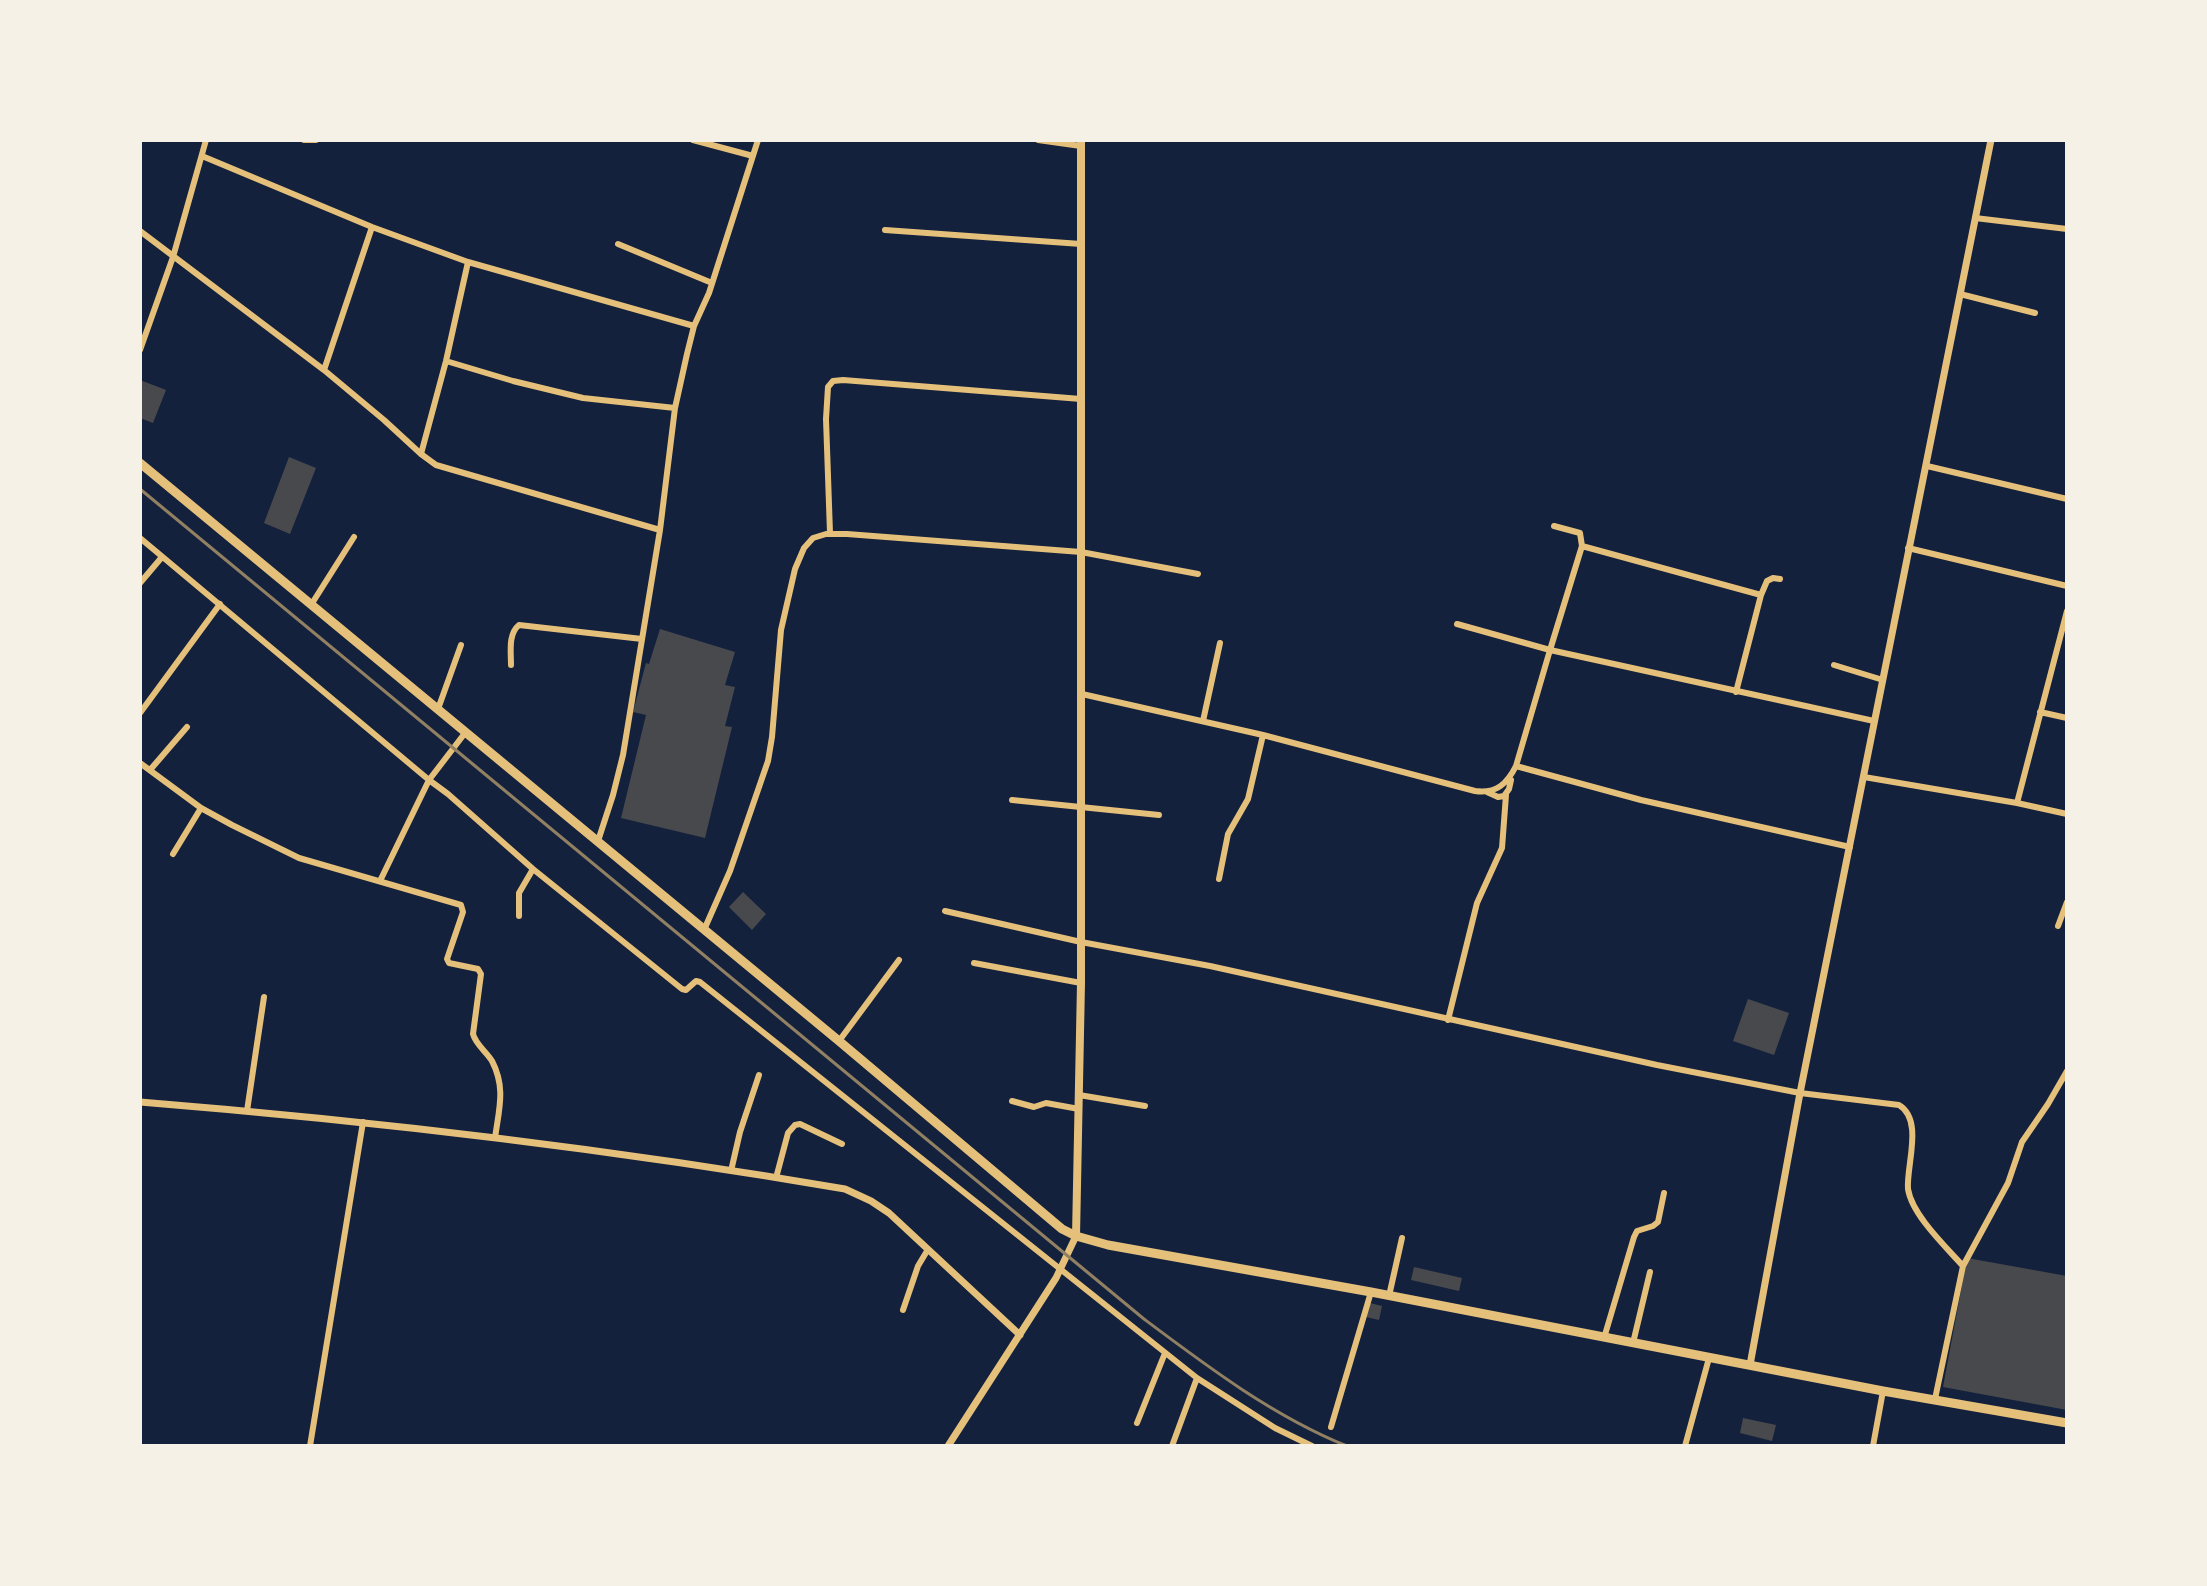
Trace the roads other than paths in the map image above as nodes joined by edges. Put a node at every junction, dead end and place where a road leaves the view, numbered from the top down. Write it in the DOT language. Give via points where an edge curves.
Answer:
graph roads {
  1 [pos="196,140"];
  2 [pos="304,140"];
  3 [pos="316,140"];
  4 [pos="693,140"];
  5 [pos="758,140"];
  6 [pos="1038,140"];
  7 [pos="1991,140"];
  8 [pos="206,142"];
  9 [pos="1081,143"];
  10 [pos="202,156"];
  11 [pos="753,156"];
  12 [pos="1975,218"];
  13 [pos="372,227"];
  14 [pos="2067,229"];
  15 [pos="885,230"];
  16 [pos="140,231"];
  17 [pos="618,244"];
  18 [pos="1081,244"];
  19 [pos="173,257"];
  20 [pos="468,262"];
  21 [pos="712,283"];
  22 [pos="1960,294"];
  23 [pos="2035,313"];
  24 [pos="694,326"];
  25 [pos="140,350"];
  26 [pos="446,361"];
  27 [pos="324,370"];
  28 [pos="1081,399"];
  29 [pos="675,408"];
  30 [pos="421,454"];
  31 [pos="140,463"];
  32 [pos="1927,466"];
  33 [pos="2067,499"];
  34 [pos="1554,526"];
  35 [pos="660,530"];
  36 [pos="830,533"];
  37 [pos="354,537"];
  38 [pos="140,538"];
  39 [pos="1582,546"];
  40 [pos="1908,548"];
  41 [pos="1081,552"];
  42 [pos="162,557"];
  43 [pos="1198,574"];
  44 [pos="1780,579"];
  45 [pos="140,583"];
  46 [pos="2067,586"];
  47 [pos="1761,595"];
  48 [pos="220,604"];
  49 [pos="311,605"];
  50 [pos="2067,611"];
  51 [pos="1457,624"];
  52 [pos="642,639"];
  53 [pos="1220,643"];
  54 [pos="461,645"];
  55 [pos="1550,650"];
  56 [pos="511,665"];
  57 [pos="1834,665"];
  58 [pos="1883,680"];
  59 [pos="1736,692"];
  60 [pos="1082,694"];
  61 [pos="438,709"];
  62 [pos="2040,712"];
  63 [pos="140,713"];
  64 [pos="2067,718"];
  65 [pos="1203,721"];
  66 [pos="1874,721"];
  67 [pos="187,727"];
  68 [pos="465,733"];
  69 [pos="1263,735"];
  70 [pos="140,763"];
  71 [pos="1516,766"];
  72 [pos="150,770"];
  73 [pos="1511,776"];
  74 [pos="1864,777"];
  75 [pos="429,780"];
  76 [pos="1487,792"];
  77 [pos="1506,795"];
  78 [pos="1012,800"];
  79 [pos="2017,803"];
  80 [pos="1081,807"];
  81 [pos="201,808"];
  82 [pos="2067,814"];
  83 [pos="1159,815"];
  84 [pos="598,841"];
  85 [pos="1850,847"];
  86 [pos="173,854"];
  87 [pos="533,869"];
  88 [pos="1219,879"];
  89 [pos="380,881"];
  90 [pos="2067,902"];
  91 [pos="945,911"];
  92 [pos="519,916"];
  93 [pos="2058,926"];
  94 [pos="704,930"];
  95 [pos="1081,942"];
  96 [pos="899,960"];
  97 [pos="974,963"];
  98 [pos="1081,983"];
  99 [pos="264,997"];
  100 [pos="1448,1020"];
  101 [pos="839,1041"];
  102 [pos="2067,1071"];
  103 [pos="759,1075"];
  104 [pos="1800,1093"];
  105 [pos="1079,1095"];
  106 [pos="1012,1101"];
  107 [pos="140,1102"];
  108 [pos="1145,1106"];
  109 [pos="1079,1109"];
  110 [pos="247,1111"];
  111 [pos="363,1122"];
  112 [pos="495,1138"];
  113 [pos="842,1144"];
  114 [pos="731,1171"];
  115 [pos="776,1178"];
  116 [pos="1664,1193"];
  117 [pos="1076,1236"];
  118 [pos="1402,1238"];
  119 [pos="927,1251"];
  120 [pos="1963,1266"];
  121 [pos="1060,1270"];
  122 [pos="1650,1272"];
  123 [pos="1371,1292"];
  124 [pos="1389,1296"];
  125 [pos="903,1310"];
  126 [pos="1020,1335"];
  127 [pos="1604,1338"];
  128 [pos="1633,1343"];
  129 [pos="1165,1353"];
  130 [pos="1709,1358"];
  131 [pos="1750,1365"];
  132 [pos="1197,1378"];
  133 [pos="1883,1391"];
  134 [pos="1935,1399"];
  135 [pos="1137,1423"];
  136 [pos="2067,1423"];
  137 [pos="1331,1427"];
  138 [pos="1292,1436"];
  139 [pos="310,1446"];
  140 [pos="948,1446"];
  141 [pos="1172,1446"];
  142 [pos="1288,1446"];
  143 [pos="1312,1446"];
  144 [pos="1685,1446"];
  145 [pos="1873,1446"];
  1 -- 8 [label="street"];
  2 -- 3 [label="street"];
  4 -- 11 [label="street"];
  5 -- 11 [label="street"];
  6 -- 9 [label="street"];
  7 -- 12 [label="street"];
  8 -- 10 [label="street"];
  9 -- 18 [label="main road"];
  10 -- 13 [label="street"];
  10 -- 19 [label="street"];
  11 -- 21 [label="street"];
  12 -- 14 [label="street"];
  12 -- 22 [label="street"];
  13 -- 20 [label="street"];
  13 -- 27 [label="street"];
  15 -- 18 [label="street"];
  16 -- 19 [label="street"];
  17 -- 21 [label="street"];
  18 -- 28 [label="main road"];
  19 -- 25 [label="street"];
  19 -- 27 [label="street"];
  20 -- 24 [label="street"];
  20 -- 26 [label="street"];
  21 -- 24 [label="street"];
  22 -- 23 [label="street"];
  22 -- 32 [label="street"];
  24 -- 29 [label="street"];
  26 -- 29 [label="street" via="583,398"];
  26 -- 30 [label="street"];
  27 -- 30 [label="street"];
  28 -- 36 [label="street" via="833,381 826,419"];
  28 -- 41 [label="main road"];
  29 -- 35 [label="street"];
  30 -- 35 [label="street" via="445,469"];
  31 -- 49 [label="highway"];
  32 -- 33 [label="street"];
  32 -- 40 [label="street"];
  34 -- 39 [label="street" via="1580,533"];
  35 -- 52 [label="street"];
  36 -- 41 [label="street"];
  36 -- 94 [label="street" via="810,541 795,569 778,653 768,761"];
  37 -- 49 [label="street"];
  38 -- 42 [label="street"];
  39 -- 47 [label="street"];
  39 -- 55 [label="street"];
  40 -- 46 [label="street"];
  40 -- 58 [label="street"];
  41 -- 43 [label="street"];
  41 -- 60 [label="main road"];
  42 -- 45 [label="street"];
  42 -- 48 [label="street"];
  44 -- 47 [label="street" via="1767,581"];
  47 -- 59 [label="street"];
  48 -- 63 [label="street"];
  48 -- 75 [label="street"];
  49 -- 61 [label="highway"];
  50 -- 62 [label="street"];
  51 -- 55 [label="street"];
  52 -- 56 [label="street" via="519,625 512,634"];
  52 -- 84 [label="street" via="618,778"];
  53 -- 65 [label="street"];
  54 -- 61 [label="street"];
  55 -- 59 [label="street"];
  55 -- 71 [label="street"];
  57 -- 58 [label="street"];
  58 -- 66 [label="street"];
  59 -- 66 [label="street"];
  60 -- 65 [label="street"];
  60 -- 80 [label="main road"];
  61 -- 68 [label="highway"];
  62 -- 64 [label="street"];
  62 -- 79 [label="street"];
  65 -- 69 [label="street"];
  66 -- 74 [label="street"];
  67 -- 72 [label="street"];
  68 -- 75 [label="street"];
  68 -- 84 [label="highway"];
  69 -- 76 [label="street"];
  69 -- 88 [label="street" via="1248,799 1228,834"];
  70 -- 72 [label="street"];
  71 -- 73 [label="street"];
  71 -- 85 [label="street"];
  72 -- 81 [label="street"];
  73 -- 76 [label="street"];
  73 -- 77 [label="street"];
  74 -- 79 [label="street"];
  74 -- 85 [label="street"];
  75 -- 87 [label="street"];
  75 -- 89 [label="street"];
  76 -- 77 [label="street"];
  77 -- 100 [label="street" via="1502,848 1477,903"];
  78 -- 80 [label="street"];
  79 -- 82 [label="street"];
  80 -- 83 [label="street"];
  80 -- 95 [label="main road"];
  81 -- 86 [label="street"];
  81 -- 89 [label="street" via="299,858"];
  84 -- 94 [label="highway"];
  85 -- 104 [label="street"];
  87 -- 92 [label="street" via="519,893"];
  87 -- 121 [label="street" via="682,989 700,982"];
  89 -- 112 [label="street" via="462,906 447,959 481,974 473,1034 502,1088"];
  90 -- 93 [label="street"];
  91 -- 95 [label="street"];
  94 -- 101 [label="highway"];
  95 -- 98 [label="main road"];
  95 -- 100 [label="street"];
  96 -- 101 [label="street"];
  97 -- 98 [label="street"];
  98 -- 105 [label="main road"];
  99 -- 110 [label="street"];
  100 -- 104 [label="street"];
  101 -- 117 [label="highway" via="1049,1219"];
  102 -- 120 [label="street" via="2022,1142 2008,1183"];
  103 -- 114 [label="street"];
  104 -- 120 [label="street" via="1905,1109 1911,1141 1908,1192 1927,1225"];
  104 -- 131 [label="street"];
  105 -- 108 [label="street"];
  105 -- 109 [label="main road"];
  106 -- 109 [label="street"];
  107 -- 110 [label="street"];
  109 -- 117 [label="main road"];
  110 -- 111 [label="street"];
  111 -- 112 [label="street"];
  111 -- 139 [label="street"];
  112 -- 114 [label="street"];
  113 -- 115 [label="street" via="795,1125"];
  114 -- 115 [label="street"];
  115 -- 119 [label="street" via="845,1189 871,1201"];
  116 -- 127 [label="street" via="1658,1222 1634,1237"];
  117 -- 121 [label="street"];
  117 -- 123 [label="highway"];
  118 -- 124 [label="street"];
  119 -- 125 [label="street"];
  119 -- 126 [label="street"];
  120 -- 134 [label="street"];
  121 -- 126 [label="street"];
  121 -- 129 [label="street"];
  122 -- 128 [label="street"];
  123 -- 124 [label="highway"];
  123 -- 137 [label="street"];
  124 -- 127 [label="highway"];
  126 -- 140 [label="street"];
  127 -- 128 [label="highway"];
  128 -- 130 [label="highway"];
  129 -- 132 [label="street"];
  129 -- 135 [label="street"];
  130 -- 131 [label="highway"];
  130 -- 144 [label="street"];
  131 -- 133 [label="highway"];
  132 -- 138 [label="street"];
  132 -- 141 [label="street"];
  133 -- 134 [label="highway"];
  133 -- 145 [label="street"];
  134 -- 136 [label="highway"];
  138 -- 142 [label="street"];
  138 -- 143 [label="street"];
}
